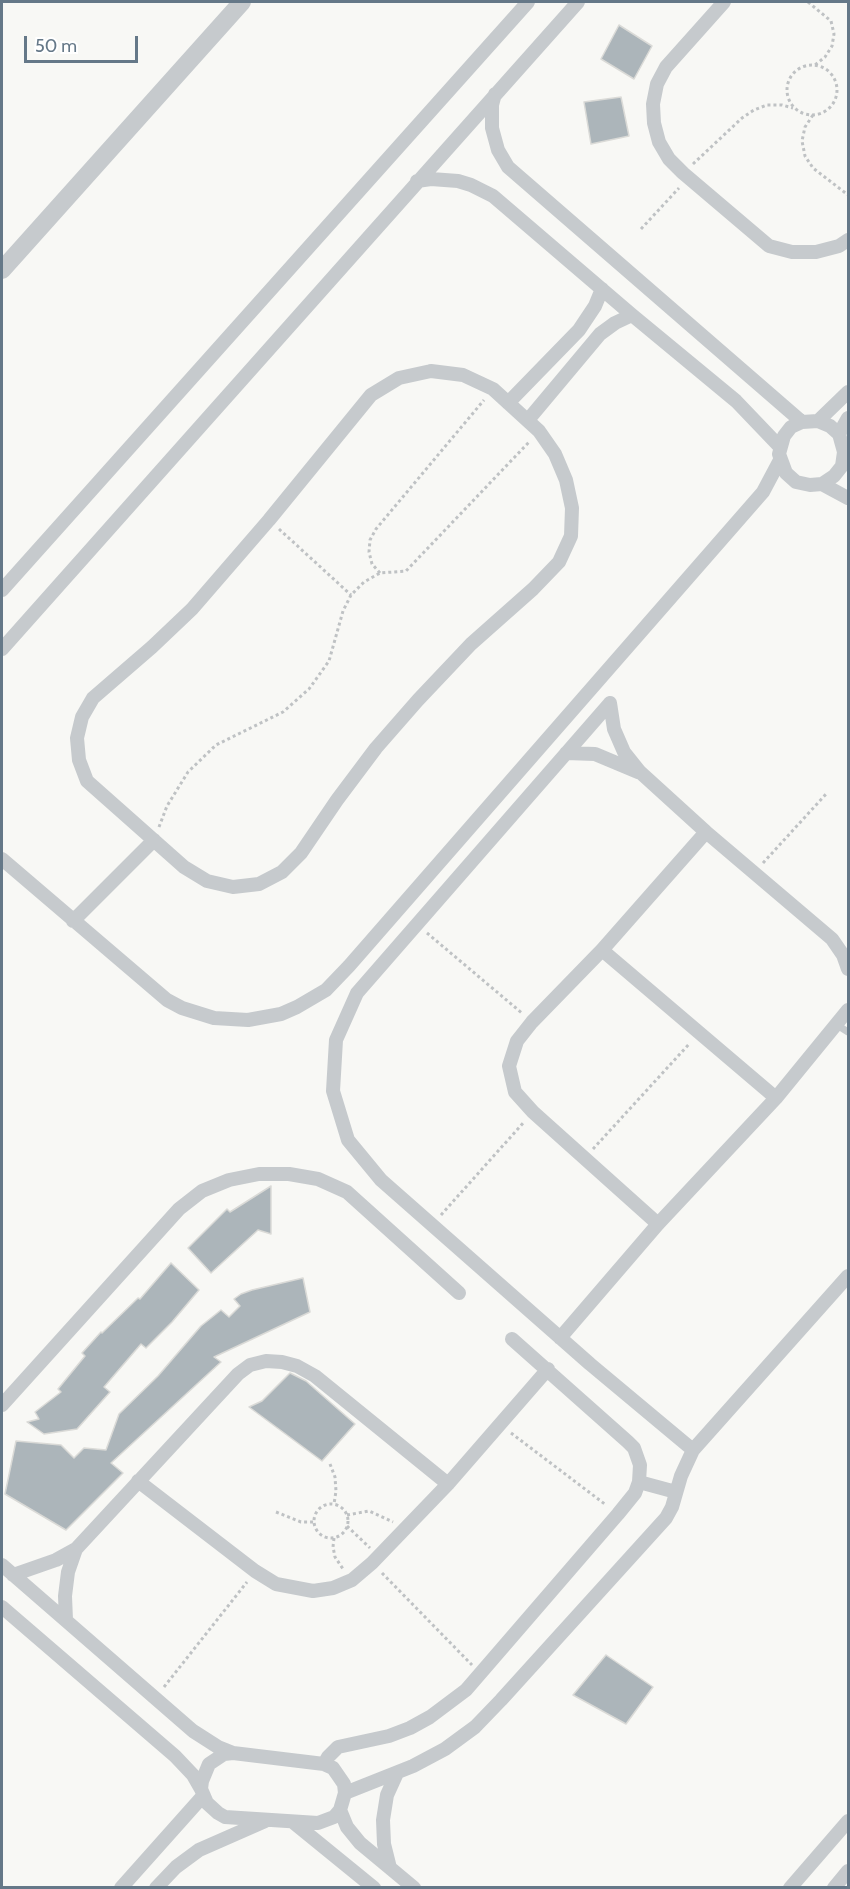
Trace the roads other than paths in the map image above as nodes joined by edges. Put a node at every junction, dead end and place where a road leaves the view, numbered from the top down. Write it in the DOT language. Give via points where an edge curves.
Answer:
graph roads {
  1 [pos="242,2"];
  2 [pos="528,2"];
  3 [pos="578,2"];
  4 [pos="724,2"];
  5 [pos="495,94"];
  6 [pos="417,181"];
  7 [pos="849,240"];
  8 [pos="2,270"];
  9 [pos="602,289"];
  10 [pos="632,315"];
  11 [pos="849,392"];
  12 [pos="508,403"];
  13 [pos="849,418"];
  14 [pos="528,420"];
  15 [pos="818,421"];
  16 [pos="802,422"];
  17 [pos="839,434"];
  18 [pos="780,453"];
  19 [pos="846,455"];
  20 [pos="822,484"];
  21 [pos="849,498"];
  22 [pos="2,590"];
  23 [pos="2,649"];
  24 [pos="566,753"];
  25 [pos="640,772"];
  26 [pos="706,832"];
  27 [pos="154,840"];
  28 [pos="2,859"];
  29 [pos="73,921"];
  30 [pos="602,950"];
  31 [pos="846,957"];
  32 [pos="849,969"];
  33 [pos="849,1010"];
  34 [pos="843,1029"];
  35 [pos="776,1098"];
  36 [pos="658,1224"];
  37 [pos="849,1276"];
  38 [pos="459,1293"];
  39 [pos="560,1338"];
  40 [pos="512,1339"];
  41 [pos="548,1370"];
  42 [pos="2,1405"];
  43 [pos="693,1450"];
  44 [pos="138,1481"];
  45 [pos="639,1482"];
  46 [pos="448,1485"];
  47 [pos="676,1492"];
  48 [pos="76,1549"];
  49 [pos="2,1565"];
  50 [pos="14,1575"];
  51 [pos="2,1607"];
  52 [pos="66,1620"];
  53 [pos="233,1753"];
  54 [pos="324,1764"];
  55 [pos="397,1773"];
  56 [pos="202,1792"];
  57 [pos="345,1793"];
  58 [pos="340,1810"];
  59 [pos="268,1820"];
  60 [pos="849,1821"];
  61 [pos="293,1822"];
  62 [pos="390,1868"];
  63 [pos="849,1871"];
  64 [pos="121,1887"];
  65 [pos="156,1887"];
  66 [pos="374,1887"];
  67 [pos="414,1887"];
  68 [pos="790,1887"];
  69 [pos="834,1887"];
  1 -- 8 [label="street"];
  2 -- 22 [label="street"];
  3 -- 5 [label="street"];
  4 -- 7 [label="street" via="666,67 657,84 653,104 659,142 685,176 769,246 792,252 816,252"];
  5 -- 6 [label="street"];
  5 -- 16 [label="street" via="492,128 508,167"];
  6 -- 9 [label="street" via="445,179 482,190"];
  6 -- 23 [label="street"];
  9 -- 10 [label="street"];
  9 -- 12 [label="street" via="579,330"];
  10 -- 14 [label="street" via="600,334"];
  10 -- 18 [label="street" via="736,401"];
  11 -- 15 [label="street"];
  12 -- 14 [label="street"];
  12 -- 27 [label="street" via="464,375 431,371 399,378 371,395 192,609 93,698 82,717 77,738 79,760 87,781"];
  13 -- 17 [label="street"];
  14 -- 27 [label="street" via="539,431 566,480 572,508 571,536 559,562 418,700 376,748 301,853 282,872 267,880 233,887 207,881"];
  15 -- 16 [label="street"];
  15 -- 17 [label="street"];
  16 -- 18 [label="street" via="784,436"];
  17 -- 19 [label="street"];
  18 -- 20 [label="street" via="786,472 796,482"];
  18 -- 29 [label="street" via="763,492 350,966 312,1000 281,1014 248,1020 197,1014 167,1000"];
  19 -- 20 [label="street" via="834,476"];
  20 -- 21 [label="street"];
  24 -- 25 [label="street" via="595,754"];
  24 -- 25 [label="street" via="610,703 617,736"];
  24 -- 39 [label="street" via="357,993 336,1040 333,1091 348,1140 381,1180"];
  25 -- 26 [label="street"];
  26 -- 30 [label="street"];
  26 -- 31 [label="street" via="832,939"];
  27 -- 29 [label="street"];
  28 -- 29 [label="street"];
  30 -- 35 [label="street"];
  30 -- 36 [label="street" via="532,1022 517,1041 509,1066 515,1092 533,1112"];
  31 -- 32 [label="street"];
  33 -- 34 [label="street"];
  34 -- 35 [label="street"];
  35 -- 36 [label="street"];
  36 -- 39 [label="street"];
  37 -- 43 [label="street"];
  38 -- 42 [label="street" via="347,1192 318,1179 289,1174 229,1180 201,1191 179,1209"];
  39 -- 43 [label="street"];
  40 -- 41 [label="street"];
  41 -- 45 [label="street" via="634,1448 640,1465"];
  41 -- 46 [label="street"];
  43 -- 47 [label="street"];
  44 -- 46 [label="street" via="255,1572 276,1584 313,1591 352,1580"];
  44 -- 46 [label="street" via="238,1374 250,1365 266,1361 297,1366 315,1376"];
  44 -- 48 [label="street"];
  45 -- 47 [label="street"];
  45 -- 54 [label="street" via="618,1514 466,1690 430,1717 388,1736 338,1747"];
  47 -- 55 [label="street" via="666,1518 495,1707 445,1749"];
  48 -- 50 [label="street"];
  48 -- 52 [label="street" via="68,1572"];
  49 -- 50 [label="street"];
  50 -- 52 [label="street"];
  51 -- 56 [label="street" via="175,1756"];
  52 -- 53 [label="street" via="203,1738"];
  53 -- 54 [label="street"];
  53 -- 56 [label="street" via="209,1764"];
  54 -- 57 [label="street" via="339,1775"];
  55 -- 57 [label="street"];
  55 -- 62 [label="street" via="387,1796 383,1820"];
  56 -- 59 [label="street" via="212,1809 225,1816"];
  56 -- 64 [label="street"];
  57 -- 58 [label="street"];
  58 -- 61 [label="street" via="318,1823"];
  58 -- 62 [label="street" via="352,1835"];
  59 -- 61 [label="street"];
  59 -- 65 [label="street" via="199,1850"];
  60 -- 68 [label="street"];
  61 -- 66 [label="street"];
  62 -- 67 [label="street"];
  63 -- 69 [label="street"];
}
